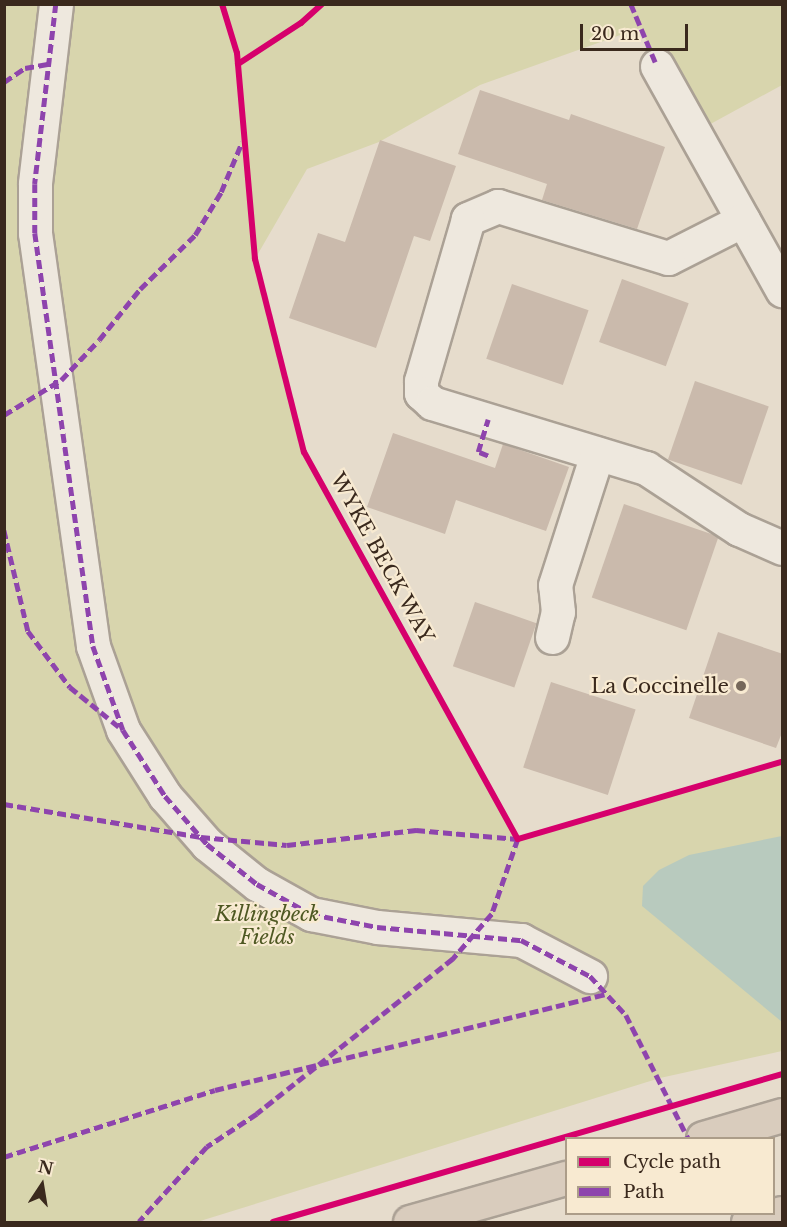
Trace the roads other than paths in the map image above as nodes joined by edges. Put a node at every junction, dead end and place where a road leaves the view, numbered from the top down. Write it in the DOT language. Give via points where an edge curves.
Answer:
graph roads {
  1 [pos="56,4"];
  2 [pos="657,66"];
  3 [pos="743,220"];
  4 [pos="783,290"];
  5 [pos="597,454"];
  6 [pos="783,548"];
  7 [pos="552,637"];
  8 [pos="590,975"];
  9 [pos="783,1115"];
  10 [pos="706,1137"];
  11 [pos="565,1179"];
  12 [pos="783,1213"];
  13 [pos="410,1222"];
  14 [pos="748,1222"];
  1 -- 8 [label="street" via="35,184 35,233 93,646 123,730 165,795 207,844 257,884 311,914 377,927 520,940"];
  2 -- 3 [label="street"];
  3 -- 4 [label="street"];
  3 -- 5 [label="street" via="668,258 498,206 468,219 421,381 421,393 432,403"];
  5 -- 6 [label="street" via="646,468 740,529"];
  5 -- 7 [label="street" via="555,585 558,612"];
  9 -- 10 [label="highway"];
  11 -- 13 [label="highway"];
  12 -- 14 [label="highway"];
}
